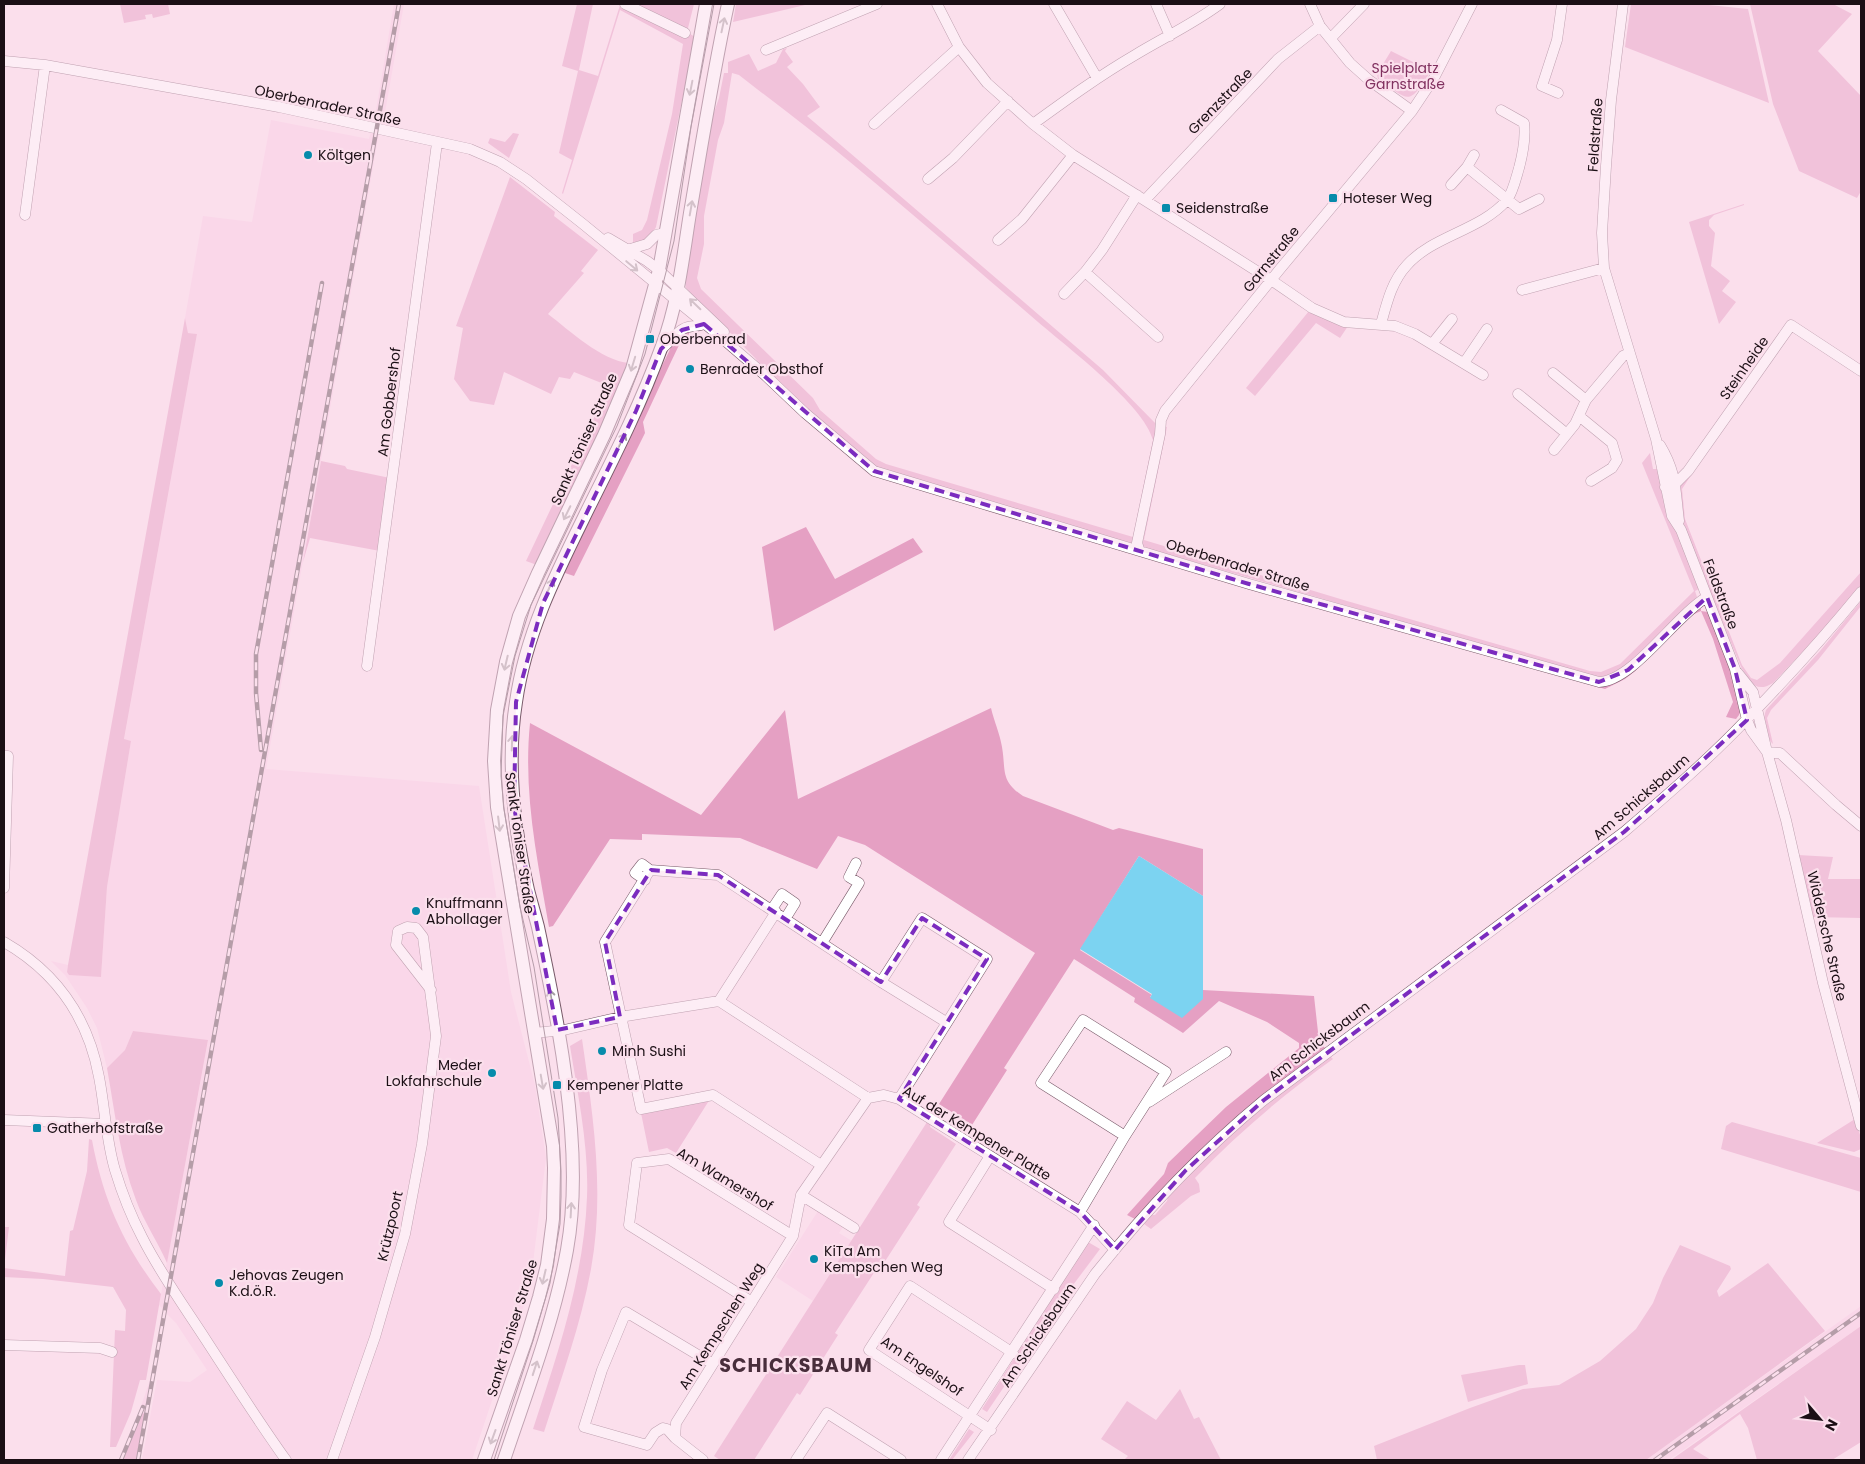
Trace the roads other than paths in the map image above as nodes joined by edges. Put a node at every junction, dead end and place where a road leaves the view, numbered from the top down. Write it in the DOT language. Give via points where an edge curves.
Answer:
graph roads {
  1 [pos="625,4"];
  2 [pos="706,4"];
  3 [pos="728,4"];
  4 [pos="877,4"];
  5 [pos="937,4"];
  6 [pos="1054,4"];
  7 [pos="1156,4"];
  8 [pos="1220,4"];
  9 [pos="1310,4"];
  10 [pos="1364,4"];
  11 [pos="1472,4"];
  12 [pos="1562,4"];
  13 [pos="1622,4"];
  14 [pos="1320,26"];
  15 [pos="685,34"];
  16 [pos="1170,36"];
  17 [pos="1331,38"];
  18 [pos="959,47"];
  19 [pos="766,50"];
  20 [pos="4,61"];
  21 [pos="45,65"];
  22 [pos="1097,78"];
  23 [pos="1558,93"];
  24 [pos="1008,101"];
  25 [pos="1412,110"];
  26 [pos="1500,110"];
  27 [pos="874,124"];
  28 [pos="1033,124"];
  29 [pos="437,142"];
  30 [pos="1073,154"];
  31 [pos="1474,155"];
  32 [pos="1467,167"];
  33 [pos="928,179"];
  34 [pos="1451,185"];
  35 [pos="1141,197"];
  36 [pos="1539,199"];
  37 [pos="1507,200"];
  38 [pos="25,215"];
  39 [pos="582,224"];
  40 [pos="665,233"];
  41 [pos="998,240"];
  42 [pos="627,250"];
  43 [pos="1604,268"];
  44 [pos="659,270"];
  45 [pos="1085,272"];
  46 [pos="1271,280"];
  47 [pos="655,284"];
  48 [pos="1522,290"];
  49 [pos="676,294"];
  50 [pos="1064,294"];
  51 [pos="1452,320"];
  52 [pos="704,324"];
  53 [pos="1381,324"];
  54 [pos="1487,329"];
  55 [pos="1158,337"];
  56 [pos="1432,344"];
  57 [pos="661,348"];
  58 [pos="1629,353"];
  59 [pos="1464,363"];
  60 [pos="1861,371"];
  61 [pos="1553,373"];
  62 [pos="1483,375"];
  63 [pos="766,376"];
  64 [pos="1518,394"];
  65 [pos="1586,400"];
  66 [pos="1578,416"];
  67 [pos="1567,434"];
  68 [pos="1656,439"];
  69 [pos="1554,450"];
  70 [pos="1591,481"];
  71 [pos="1676,483"];
  72 [pos="1665,487"];
  73 [pos="1680,530"];
  74 [pos="1139,549"];
  75 [pos="1861,592"];
  76 [pos="1707,597"];
  77 [pos="367,666"];
  78 [pos="1735,669"];
  79 [pos="1757,709"];
  80 [pos="1747,720"];
  81 [pos="1766,752"];
  82 [pos="4,756"];
  83 [pos="1861,826"];
  84 [pos="856,863"];
  85 [pos="4,888"];
  86 [pos="774,911"];
  87 [pos="786,919"];
  88 [pos="4,942"];
  89 [pos="822,943"];
  90 [pos="882,982"];
  91 [pos="430,990"];
  92 [pos="718,1001"];
  93 [pos="620,1017"];
  94 [pos="946,1022"];
  95 [pos="558,1030"];
  96 [pos="534,1033"];
  97 [pos="1226,1052"];
  98 [pos="1166,1072"];
  99 [pos="1182,1081"];
  100 [pos="868,1098"];
  101 [pos="899,1099"];
  102 [pos="1145,1105"];
  103 [pos="4,1120"];
  104 [pos="106,1124"];
  105 [pos="1861,1126"];
  106 [pos="1125,1136"];
  107 [pos="990,1156"];
  108 [pos="822,1165"];
  109 [pos="801,1195"];
  110 [pos="1080,1212"];
  111 [pos="1094,1226"];
  112 [pos="854,1228"];
  113 [pos="793,1236"];
  114 [pos="1115,1250"];
  115 [pos="1054,1289"];
  116 [pos="752,1302"];
  117 [pos="4,1345"];
  118 [pos="112,1352"];
  119 [pos="1013,1352"];
  120 [pos="714,1364"];
  121 [pos="971,1416"];
  122 [pos="991,1430"];
  123 [pos="675,1438"];
  124 [pos="971,1458"];
  125 [pos="286,1460"];
  126 [pos="332,1460"];
  127 [pos="484,1460"];
  128 [pos="504,1460"];
  129 [pos="702,1460"];
  130 [pos="796,1460"];
  131 [pos="901,1460"];
  132 [pos="941,1460"];
  1 -- 15 [label="street"];
  2 -- 40 [label="main road, Sankt Töniser Straße, one-way"];
  49 -- 3 [label="main road, Sankt Töniser Straße, one-way"];
  4 -- 19 [label="street"];
  5 -- 18 [label="street"];
  6 -- 22 [label="street"];
  7 -- 16 [label="street"];
  8 -- 16 [label="street"];
  9 -- 14 [label="street"];
  10 -- 17 [label="street"];
  11 -- 25 [label="street, Garnstraße" via="1434,78"];
  12 -- 23 [label="street" via="1557,40 1542,86"];
  13 -- 43 [label="street, Feldstraße" via="1606,166 1602,233"];
  14 -- 17 [label="street"];
  14 -- 35 [label="street, Grenzstraße" via="1278,59"];
  16 -- 22 [label="street"];
  17 -- 25 [label="street" via="1350,63 1369,80"];
  18 -- 24 [label="street" via="987,83"];
  18 -- 27 [label="street"];
  20 -- 21 [label="street, Oberbenrader Straße"];
  21 -- 29 [label="street, Oberbenrader Straße" via="279,107"];
  21 -- 38 [label="street"];
  22 -- 28 [label="street"];
  24 -- 28 [label="street"];
  24 -- 33 [label="street"];
  25 -- 46 [label="street, Garnstraße"];
  26 -- 37 [label="street" via="1524,123 1526,134 1515,182"];
  28 -- 30 [label="street"];
  29 -- 39 [label="street, Oberbenrader Straße" via="470,149 500,162"];
  29 -- 77 [label="street, Am Gobbershof"];
  30 -- 35 [label="street"];
  30 -- 41 [label="street" via="1022,219"];
  31 -- 32 [label="street"];
  32 -- 34 [label="street"];
  32 -- 37 [label="street"];
  35 -- 45 [label="street"];
  35 -- 46 [label="street"];
  36 -- 37 [label="street" via="1519,209"];
  37 -- 53 [label="street" via="1483,219 1423,250 1406,265 1392,286"];
  39 -- 42 [label="street, Oberbenrader Straße"];
  39 -- 47 [label="street, Oberbenrader Straße, one-way"];
  40 -- 42 [label="street" via="656,235 647,244"];
  40 -- 44 [label="main road, Sankt Töniser Straße"];
  42 -- 44 [label="street, Oberbenrader Straße"];
  43 -- 48 [label="street"];
  43 -- 58 [label="street, Feldstraße"];
  44 -- 47 [label="main road, Sankt Töniser Straße"];
  44 -- 49 [label="street, Oberbenrader Straße"];
  45 -- 50 [label="street"];
  45 -- 55 [label="street"];
  46 -- 53 [label="street" via="1312,308 1344,322"];
  46 -- 74 [label="street, Garnstraße" via="1165,411 1137,543"];
  47 -- 49 [label="street, Oberbenrader Straße"];
  47 -- 96 [label="main road, Sankt Töniser Straße, one-way" via="632,369 528,594 501,686 495,740 497,807"];
  49 -- 52 [label="street, Oberbenrader Straße"];
  49 -- 57 [label="main road, Sankt Töniser Straße"];
  63 -- 49 [label="street, Oberbenrader Straße, one-way" via="750,357"];
  51 -- 56 [label="street"];
  52 -- 57 [label="street" via="676,333 669,344"];
  52 -- 63 [label="street, Oberbenrader Straße"];
  53 -- 56 [label="street" via="1395,326"];
  54 -- 59 [label="street"];
  56 -- 59 [label="street"];
  95 -- 57 [label="main road, Sankt Töniser Straße, one-way" via="514,807 512,753 516,702 528,646 543,604 636,411"];
  58 -- 65 [label="street"];
  58 -- 68 [label="street, Feldstraße"];
  59 -- 62 [label="street"];
  60 -- 71 [label="street, Steinheide" via="1791,325 1688,471"];
  61 -- 65 [label="street"];
  63 -- 74 [label="street, Oberbenrader Straße" via="804,413 874,471"];
  64 -- 67 [label="street"];
  65 -- 66 [label="street"];
  66 -- 67 [label="street"];
  66 -- 70 [label="street" via="1612,443 1617,460 1612,468"];
  67 -- 69 [label="street"];
  68 -- 71 [label="street, Feldstraße" via="1671,464"];
  68 -- 72 [label="street, Feldstraße"];
  71 -- 72 [label="street, Steinheide"];
  71 -- 73 [label="street, Feldstraße"];
  72 -- 73 [label="street, Feldstraße" via="1672,516"];
  73 -- 76 [label="street, Feldstraße"];
  74 -- 76 [label="street, Oberbenrader Straße" via="1249,584 1599,682 1611,680 1628,670"];
  75 -- 79 [label="street, Am Schicksbaum"];
  76 -- 78 [label="street, Feldstraße"];
  78 -- 79 [label="street, Feldstraße" via="1753,692"];
  78 -- 80 [label="street, Feldstraße"];
  79 -- 80 [label="street, Am Schicksbaum"];
  79 -- 81 [label="street, Feldstraße"];
  80 -- 81 [label="street, Feldstraße"];
  80 -- 114 [label="street, Am Schicksbaum" via="1624,832 1257,1106 1186,1170"];
  81 -- 83 [label="street" via="1780,753"];
  81 -- 105 [label="street, Widdersche Straße" via="1786,820 1823,983"];
  82 -- 85 [label="street" via="8,756"];
  84 -- 89 [label="street" via="849,877 859,883"];
  86 -- 87 [label="street"];
  86 -- 87 [label="street" via="782,894 796,903"];
  86 -- 92 [label="street"];
  86 -- 93 [label="street" via="718,875 650,870 605,942"];
  87 -- 89 [label="street"];
  88 -- 104 [label="street" via="40,967 65,994 90,1042 99,1075"];
  89 -- 90 [label="street"];
  90 -- 94 [label="street"];
  90 -- 94 [label="street" via="922,918 987,959"];
  91 -- 91 [label="street, Krützpoort" via="423,937 416,928 398,931 396,944"];
  91 -- 126 [label="street, Krützpoort" via="436,1036 422,1144 404,1234 375,1337"];
  92 -- 93 [label="street"];
  92 -- 100 [label="street"];
  93 -- 95 [label="street"];
  93 -- 108 [label="street" via="641,1109 713,1095"];
  94 -- 101 [label="street"];
  95 -- 96 [label="street"];
  128 -- 95 [label="main road, Sankt Töniser Straße, one-way" via="555,1305 568,1246 572,1193 571,1128"];
  96 -- 127 [label="main road, Sankt Töniser Straße, one-way" via="554,1161 551,1241 540,1297"];
  97 -- 99 [label="street"];
  98 -- 99 [label="street"];
  98 -- 102 [label="street"];
  98 -- 106 [label="street" via="1083,1020 1041,1083"];
  99 -- 102 [label="street"];
  100 -- 101 [label="street, Auf der Kempener Platte" via="884,1095"];
  100 -- 108 [label="street, Am Kempschen Weg"];
  101 -- 107 [label="street, Auf der Kempener Platte"];
  102 -- 106 [label="street"];
  103 -- 104 [label="street"];
  104 -- 125 [label="street" via="114,1169 142,1238"];
  106 -- 110 [label="street"];
  107 -- 110 [label="street, Auf der Kempener Platte"];
  107 -- 115 [label="street" via="949,1222"];
  108 -- 109 [label="street, Am Kempschen Weg"];
  109 -- 112 [label="street"];
  109 -- 113 [label="street, Am Kempschen Weg"];
  110 -- 111 [label="street, Auf der Kempener Platte"];
  111 -- 114 [label="street, Auf der Kempener Platte"];
  111 -- 115 [label="street, Am Schicksbaum"];
  113 -- 116 [label="street, Am Kempschen Weg"];
  113 -- 116 [label="street, Am Wamershof" via="669,1159 638,1163 629,1225"];
  114 -- 122 [label="street, Am Schicksbaum"];
  115 -- 119 [label="street, Am Schicksbaum"];
  116 -- 120 [label="street, Am Kempschen Weg"];
  117 -- 118 [label="street" via="100,1348"];
  119 -- 121 [label="street, Am Schicksbaum"];
  119 -- 121 [label="street, Am Engelshof" via="910,1286 869,1350"];
  120 -- 123 [label="street, Am Kempschen Weg" via="676,1423"];
  120 -- 123 [label="street" via="626,1312 602,1370 584,1427 647,1445 655,1432 663,1428"];
  121 -- 122 [label="street"];
  121 -- 132 [label="street, Am Schicksbaum"];
  122 -- 124 [label="street, Am Schicksbaum"];
  123 -- 129 [label="street"];
  130 -- 131 [label="street" via="827,1412"];
}
